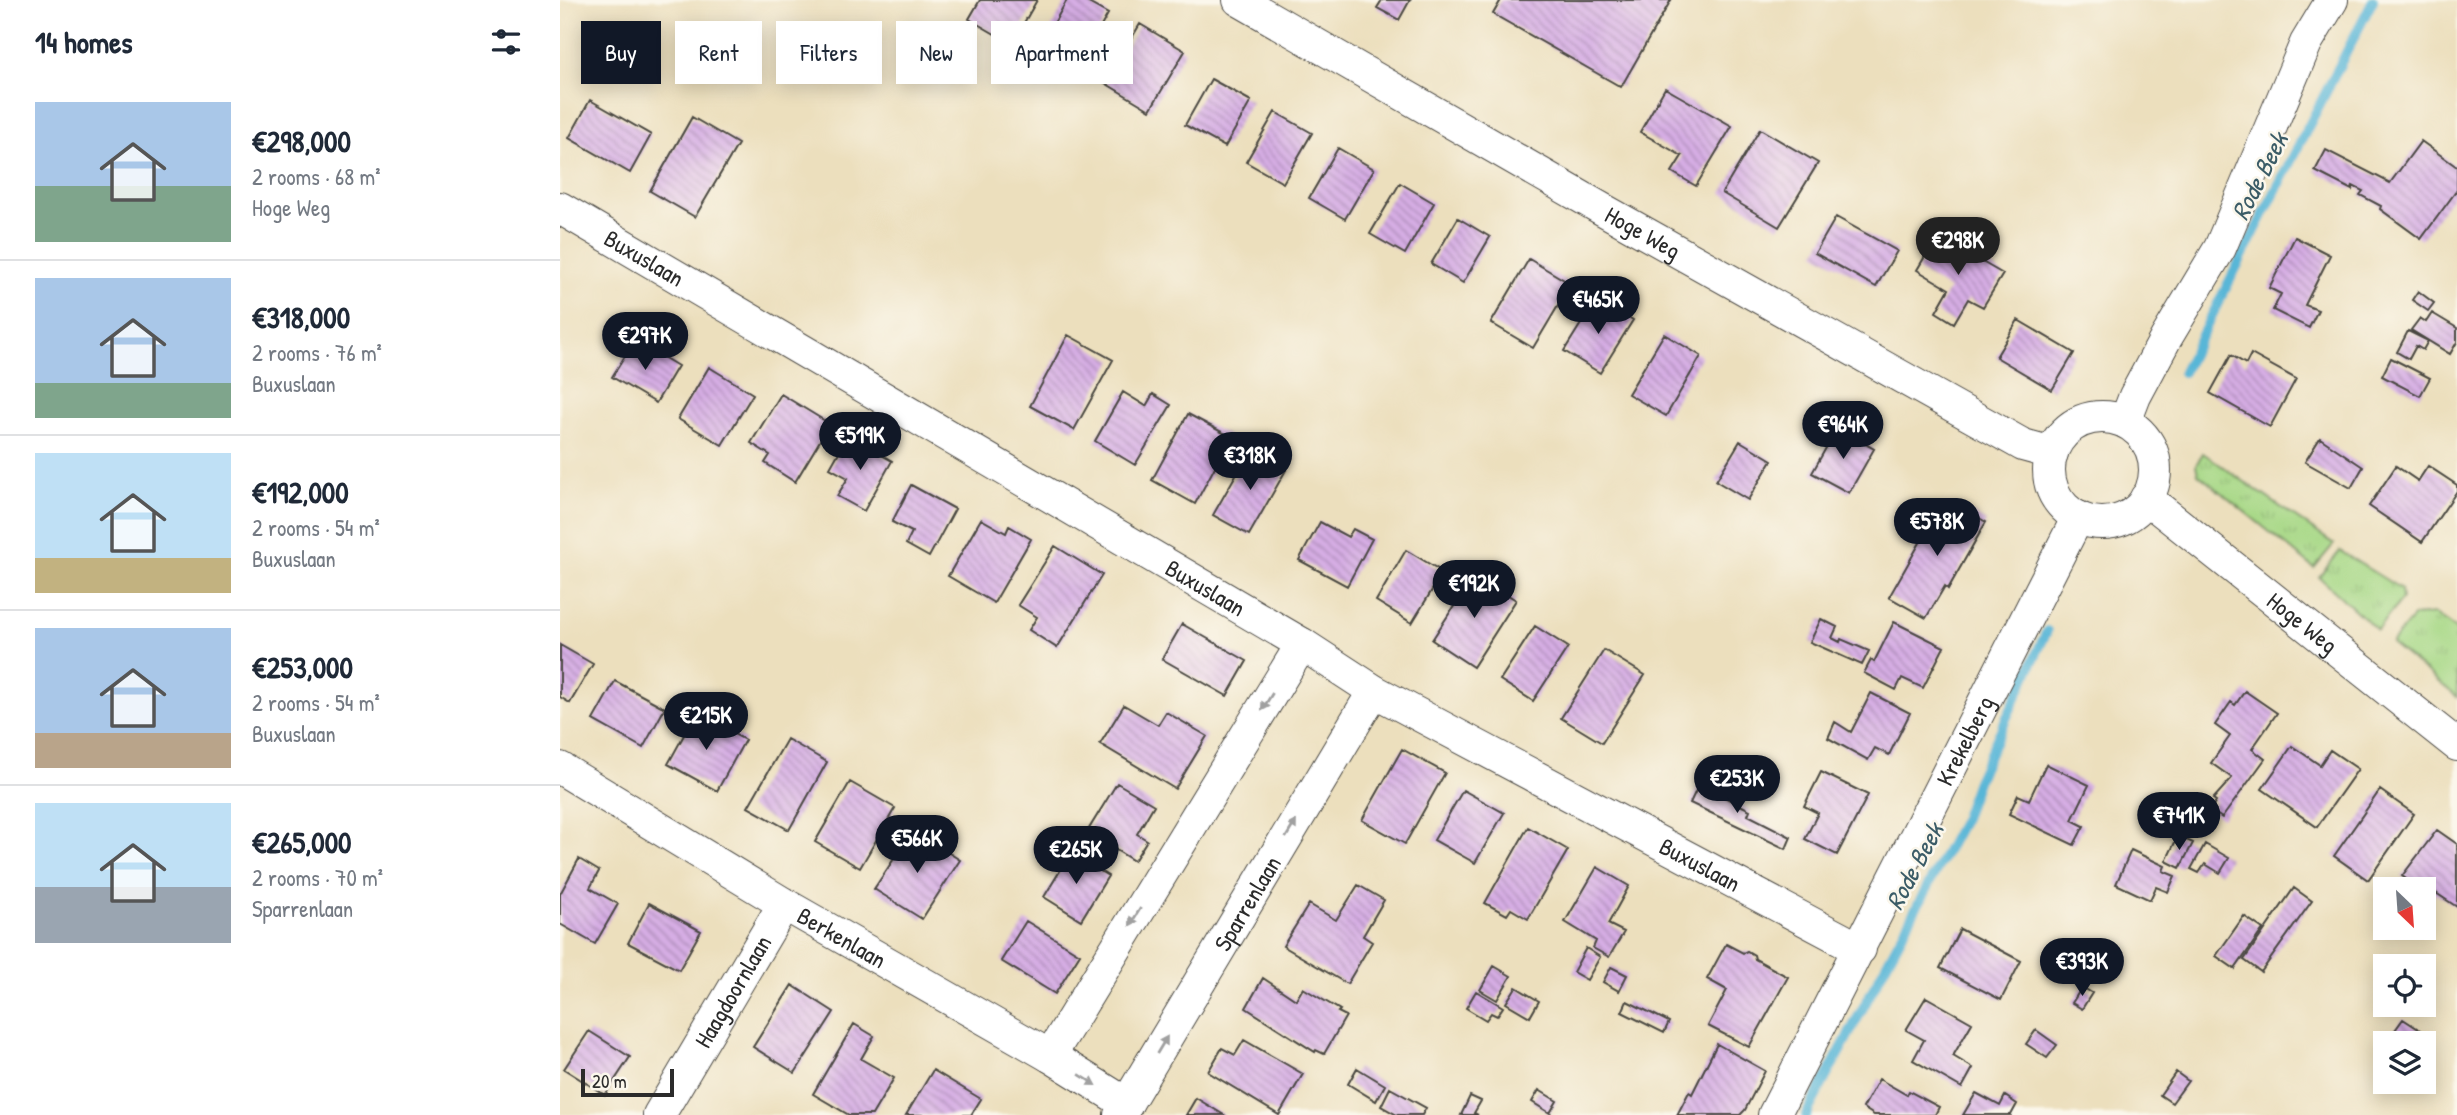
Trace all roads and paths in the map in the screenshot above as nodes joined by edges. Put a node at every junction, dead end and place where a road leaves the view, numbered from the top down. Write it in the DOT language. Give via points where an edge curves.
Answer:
graph roads {
  1 [pos="1239,0"];
  2 [pos="2332,0"];
  3 [pos="560,208"];
  4 [pos="2125,422"];
  5 [pos="2052,453"];
  6 [pos="2147,498"];
  7 [pos="2078,517"];
  8 [pos="1303,644"];
  9 [pos="1374,691"];
  10 [pos="2457,745"];
  11 [pos="560,768"];
  12 [pos="784,904"];
  13 [pos="1860,949"];
  14 [pos="1050,1056"];
  15 [pos="1124,1109"];
  16 [pos="659,1115"];
  17 [pos="1774,1115"];
  1 -- 5 [label="street, Hoge Weg" via="2023,445"];
  2 -- 4 [label="street" via="2306,43 2220,247 2141,384"];
  3 -- 8 [label="street, Buxuslaan"];
  4 -- 5 [label="street" via="2111,417 2081,421 2059,439"];
  4 -- 6 [label="street" via="2143,436 2153,456 2154,478"];
  5 -- 7 [label="street" via="2053,490"];
  6 -- 7 [label="street" via="2116,521 2090,522"];
  6 -- 10 [label="street, Hoge Weg"];
  7 -- 13 [label="street, Krekelberg"];
  8 -- 9 [label="street, Buxuslaan"];
  8 -- 14 [label="street, one-way"];
  9 -- 13 [label="street, Buxuslaan"];
  15 -- 9 [label="street, Sparrenlaan, one-way"];
  11 -- 12 [label="street, Berkenlaan"];
  12 -- 14 [label="street, Berkenlaan"];
  12 -- 16 [label="street, Haagdoornlaan"];
  13 -- 17 [label="street, Krekelberg"];
  14 -- 15 [label="street, Berkenlaan, one-way"];
}
